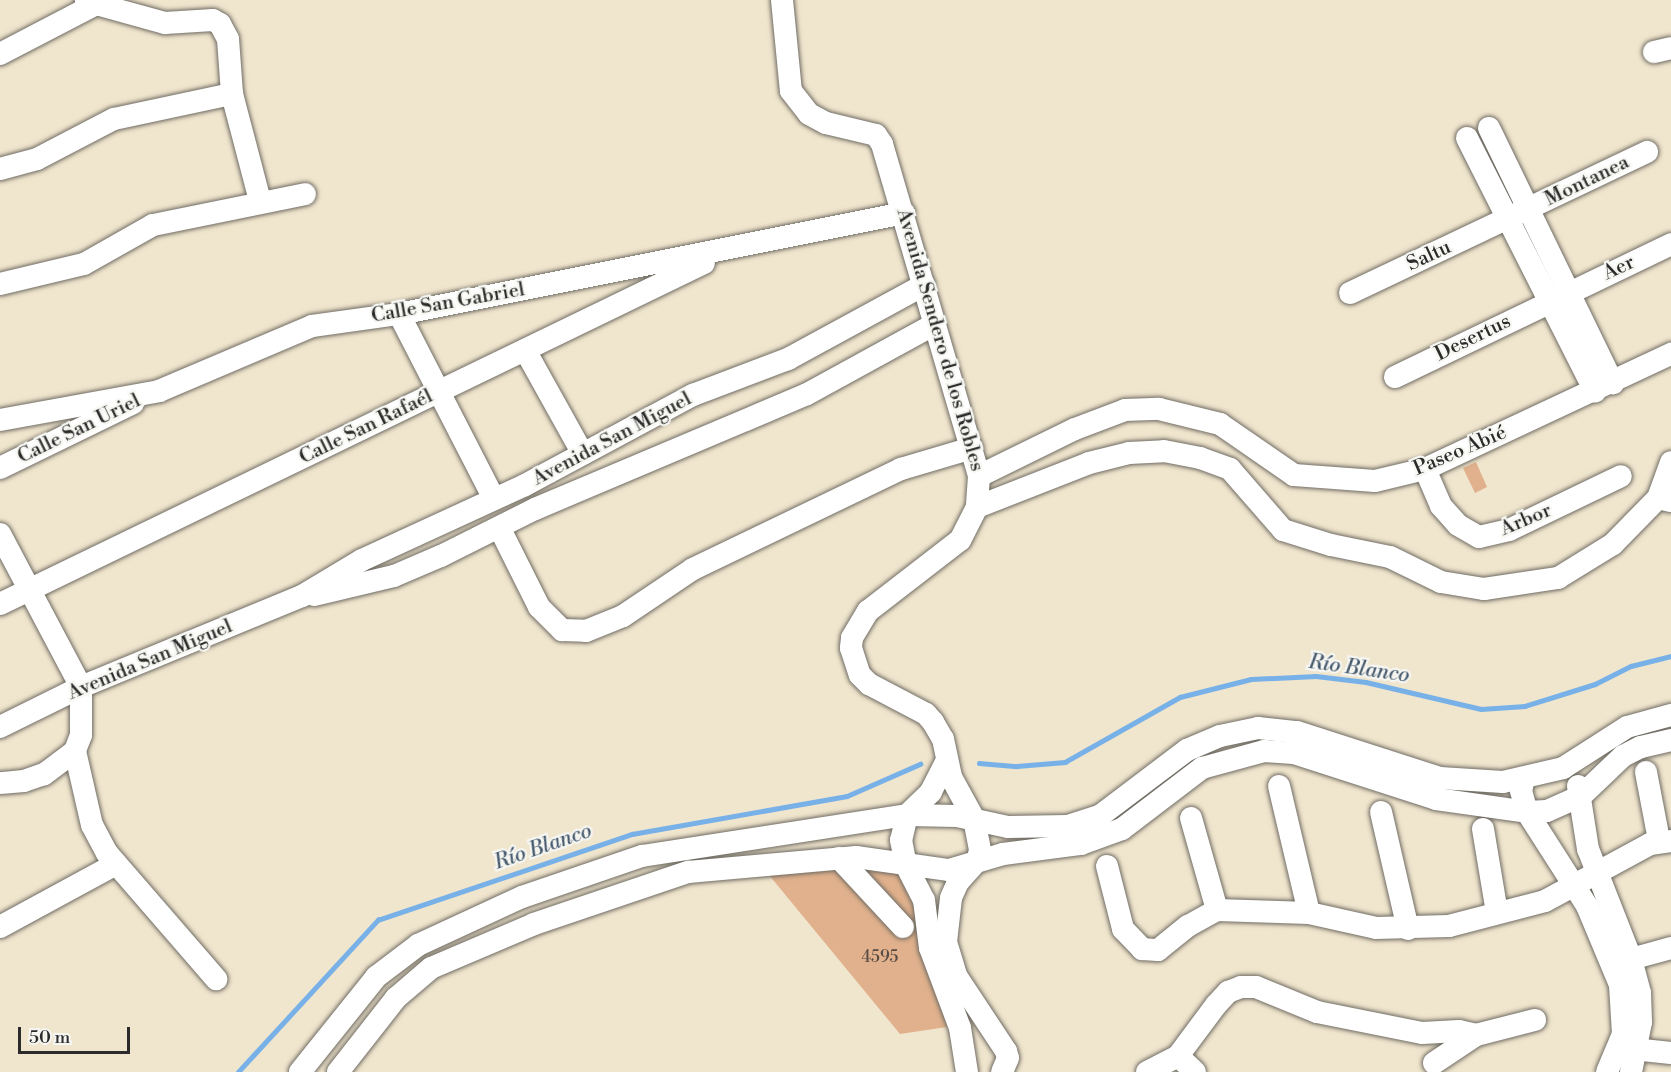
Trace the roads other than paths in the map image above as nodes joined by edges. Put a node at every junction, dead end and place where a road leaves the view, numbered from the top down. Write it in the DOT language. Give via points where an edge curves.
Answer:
graph roads {
  1 [pos="782,0"];
  2 [pos="91,2"];
  3 [pos="0,54"];
  4 [pos="232,94"];
  5 [pos="1489,128"];
  6 [pos="1467,138"];
  7 [pos="1647,152"];
  8 [pos="0,169"];
  9 [pos="305,194"];
  10 [pos="260,201"];
  11 [pos="904,213"];
  12 [pos="1517,215"];
  13 [pos="1671,244"];
  14 [pos="732,249"];
  15 [pos="0,284"];
  16 [pos="924,285"];
  17 [pos="1350,293"];
  18 [pos="1559,296"];
  19 [pos="399,314"];
  20 [pos="935,324"];
  21 [pos="525,350"];
  22 [pos="1671,354"];
  23 [pos="788,359"];
  24 [pos="1395,377"];
  25 [pos="1604,387"];
  26 [pos="159,391"];
  27 [pos="438,392"];
  28 [pos="807,394"];
  29 [pos="0,420"];
  30 [pos="636,425"];
  31 [pos="1075,429"];
  32 [pos="1250,442"];
  33 [pos="972,448"];
  34 [pos="584,454"];
  35 [pos="654,458"];
  36 [pos="1671,462"];
  37 [pos="1089,463"];
  38 [pos="0,468"];
  39 [pos="1230,469"];
  40 [pos="1425,469"];
  41 [pos="979,476"];
  42 [pos="1622,476"];
  43 [pos="525,485"];
  44 [pos="494,500"];
  45 [pos="1665,500"];
  46 [pos="978,507"];
  47 [pos="535,509"];
  48 [pos="500,530"];
  49 [pos="428,531"];
  50 [pos="0,534"];
  51 [pos="441,556"];
  52 [pos="29,590"];
  53 [pos="302,596"];
  54 [pos="0,604"];
  55 [pos="81,687"];
  56 [pos="1671,715"];
  57 [pos="0,727"];
  58 [pos="1671,741"];
  59 [pos="75,751"];
  60 [pos="946,762"];
  61 [pos="1563,768"];
  62 [pos="1646,772"];
  63 [pos="1524,778"];
  64 [pos="0,783"];
  65 [pos="1279,786"];
  66 [pos="1581,796"];
  67 [pos="1381,812"];
  68 [pos="1527,812"];
  69 [pos="907,815"];
  70 [pos="1191,818"];
  71 [pos="974,819"];
  72 [pos="1483,829"];
  73 [pos="1583,829"];
  74 [pos="1665,840"];
  75 [pos="1552,848"];
  76 [pos="839,858"];
  77 [pos="977,861"];
  78 [pos="116,864"];
  79 [pos="906,865"];
  80 [pos="1107,866"];
  81 [pos="1595,874"];
  82 [pos="1573,884"];
  83 [pos="1217,910"];
  84 [pos="1309,913"];
  85 [pos="1497,913"];
  86 [pos="465,921"];
  87 [pos="0,927"];
  88 [pos="903,927"];
  89 [pos="1408,929"];
  90 [pos="477,947"];
  91 [pos="1671,948"];
  92 [pos="1631,959"];
  93 [pos="216,980"];
  94 [pos="1534,1020"];
  95 [pos="1422,1033"];
  96 [pos="995,1034"];
  97 [pos="1476,1035"];
  98 [pos="964,1044"];
  99 [pos="1671,1053"];
  100 [pos="1178,1056"];
  101 [pos="1629,1057"];
  102 [pos="1011,1067"];
  103 [pos="1433,1067"];
  104 [pos="300,1072"];
  105 [pos="338,1072"];
  106 [pos="968,1072"];
  107 [pos="1147,1072"];
  108 [pos="1195,1072"];
  109 [pos="1606,1072"];
  1 -- 11 [label="street, Avenida Sendero de los Robles" via="791,91 809,114 826,123 876,135"];
  2 -- 3 [label="street"];
  2 -- 4 [label="street" via="165,23 213,20 220,24 228,39"];
  4 -- 8 [label="street" via="114,119 37,159"];
  4 -- 10 [label="street"];
  5 -- 12 [label="street"];
  6 -- 12 [label="street"];
  7 -- 12 [label="street, Montanea"];
  9 -- 10 [label="street"];
  10 -- 15 [label="street" via="153,225 84,264"];
  11 -- 14 [label="street, Calle San Gabriel"];
  11 -- 16 [label="street, Avenida Sendero de los Robles"];
  12 -- 17 [label="street, Saltu"];
  12 -- 18 [label="street"];
  13 -- 18 [label="street, Aer"];
  14 -- 19 [label="street, Calle San Gabriel"];
  14 -- 21 [label="street, Calle San Rafaél"];
  16 -- 20 [label="street, Avenida Sendero de los Robles"];
  16 -- 23 [label="street, Avenida San Miguel"];
  18 -- 24 [label="street, Desertus"];
  18 -- 25 [label="street"];
  19 -- 26 [label="street, Calle San Gabriel" via="312,326"];
  19 -- 27 [label="street"];
  20 -- 28 [label="street, Avenida San Miguel"];
  20 -- 33 [label="street, Avenida Sendero de los Robles"];
  21 -- 27 [label="street, Calle San Rafaél"];
  21 -- 34 [label="street"];
  22 -- 25 [label="street, Paseo Abié"];
  23 -- 28 [label="street"];
  23 -- 30 [label="street, Avenida San Miguel" via="742,374"];
  25 -- 40 [label="street, Paseo Abié"];
  26 -- 29 [label="street, Calle San Gabriel"];
  26 -- 38 [label="street, Calle San Uriel"];
  27 -- 44 [label="street"];
  27 -- 52 [label="street, Calle San Rafaél"];
  28 -- 35 [label="street, Avenida San Miguel"];
  30 -- 34 [label="street, Avenida San Miguel"];
  30 -- 35 [label="street"];
  31 -- 32 [label="street, Paseo Abié" via="1125,410 1160,409 1220,424"];
  31 -- 37 [label="street"];
  31 -- 41 [label="street, Paseo Abié"];
  32 -- 39 [label="street"];
  32 -- 40 [label="street, Paseo Abié" via="1294,475 1375,481"];
  33 -- 41 [label="street, Avenida Sendero de los Robles"];
  33 -- 48 [label="street" via="879,479 693,569 622,616 586,631 562,630 539,607"];
  34 -- 43 [label="street, Avenida San Miguel"];
  35 -- 47 [label="street, Avenida San Miguel"];
  36 -- 45 [label="street"];
  37 -- 39 [label="street" via="1129,453 1164,452 1200,458"];
  37 -- 46 [label="street"];
  39 -- 45 [label="street" via="1283,530 1390,557 1441,582 1484,589 1558,578 1613,544"];
  40 -- 42 [label="street, Arbor" via="1441,506 1458,525 1479,537 1509,530"];
  41 -- 46 [label="street, Avenida Sendero de los Robles"];
  43 -- 44 [label="street, Avenida San Miguel"];
  43 -- 47 [label="street"];
  44 -- 49 [label="street, Avenida San Miguel"];
  46 -- 60 [label="street, Avenida Sendero de los Robles" via="960,540 868,611 852,638 853,660 860,675 869,684 926,714 943,739"];
  47 -- 48 [label="street, Avenida San Miguel"];
  48 -- 51 [label="street, Avenida San Miguel"];
  49 -- 51 [label="street"];
  49 -- 53 [label="street, Avenida San Miguel" via="362,560"];
  50 -- 52 [label="street"];
  51 -- 53 [label="street, Avenida San Miguel" via="394,576"];
  52 -- 54 [label="street, Calle San Rafaél"];
  52 -- 55 [label="street"];
  53 -- 55 [label="street, Avenida San Miguel"];
  55 -- 57 [label="street, Avenida San Miguel"];
  55 -- 59 [label="street" via="81,735"];
  56 -- 61 [label="street" via="1627,727"];
  58 -- 66 [label="street" via="1641,747 1623,756"];
  59 -- 64 [label="street" via="44,774 24,782"];
  59 -- 78 [label="street" via="92,825"];
  60 -- 69 [label="street" via="931,792"];
  60 -- 71 [label="street, Avenida Sendero de los Robles"];
  61 -- 63 [label="street"];
  61 -- 66 [label="street"];
  62 -- 74 [label="street"];
  63 -- 68 [label="street" via="1521,791"];
  63 -- 71 [label="street" via="1479,782 1440,778 1297,732 1258,728 1220,736 1187,750 1101,815 1068,826 1008,827"];
  65 -- 84 [label="street"];
  66 -- 68 [label="street" via="1556,809"];
  66 -- 73 [label="street"];
  67 -- 89 [label="street"];
  68 -- 75 [label="street"];
  68 -- 77 [label="street" via="1436,799 1294,753 1264,751 1202,768 1122,829 1100,838"];
  69 -- 71 [label="street"];
  69 -- 79 [label="street" via="901,840"];
  69 -- 86 [label="street" via="642,856"];
  70 -- 83 [label="street"];
  71 -- 77 [label="street, Avenida Sendero de los Robles" via="980,839"];
  72 -- 85 [label="street"];
  73 -- 75 [label="street"];
  73 -- 81 [label="street"];
  74 -- 81 [label="street"];
  75 -- 82 [label="street"];
  76 -- 79 [label="street" via="873,858"];
  76 -- 88 [label="street"];
  76 -- 90 [label="street" via="688,872 621,892"];
  77 -- 79 [label="street" via="949,870"];
  77 -- 96 [label="street" via="958,882 951,898 946,942 957,977"];
  78 -- 87 [label="street"];
  78 -- 93 [label="street"];
  79 -- 98 [label="street" via="924,900 930,948"];
  80 -- 83 [label="street" via="1121,923 1142,949 1158,950 1188,926"];
  81 -- 82 [label="street"];
  81 -- 92 [label="street"];
  82 -- 85 [label="street" via="1545,901"];
  82 -- 101 [label="street" via="1620,984"];
  83 -- 84 [label="street"];
  84 -- 89 [label="street" via="1376,928"];
  85 -- 89 [label="street" via="1449,926"];
  86 -- 90 [label="street"];
  86 -- 104 [label="street" via="418,945 376,977"];
  90 -- 105 [label="street" via="431,968 396,998"];
  91 -- 92 [label="street"];
  92 -- 101 [label="street" via="1640,1003"];
  94 -- 97 [label="street"];
  95 -- 97 [label="street" via="1460,1031"];
  95 -- 100 [label="street" via="1317,1012 1256,987 1241,987 1228,992"];
  95 -- 103 [label="street"];
  96 -- 98 [label="street" via="981,1033"];
  96 -- 102 [label="street"];
  97 -- 103 [label="street"];
  98 -- 106 [label="street"];
  99 -- 101 [label="street"];
  100 -- 107 [label="street"];
  100 -- 108 [label="street"];
  101 -- 109 [label="street"];
}
